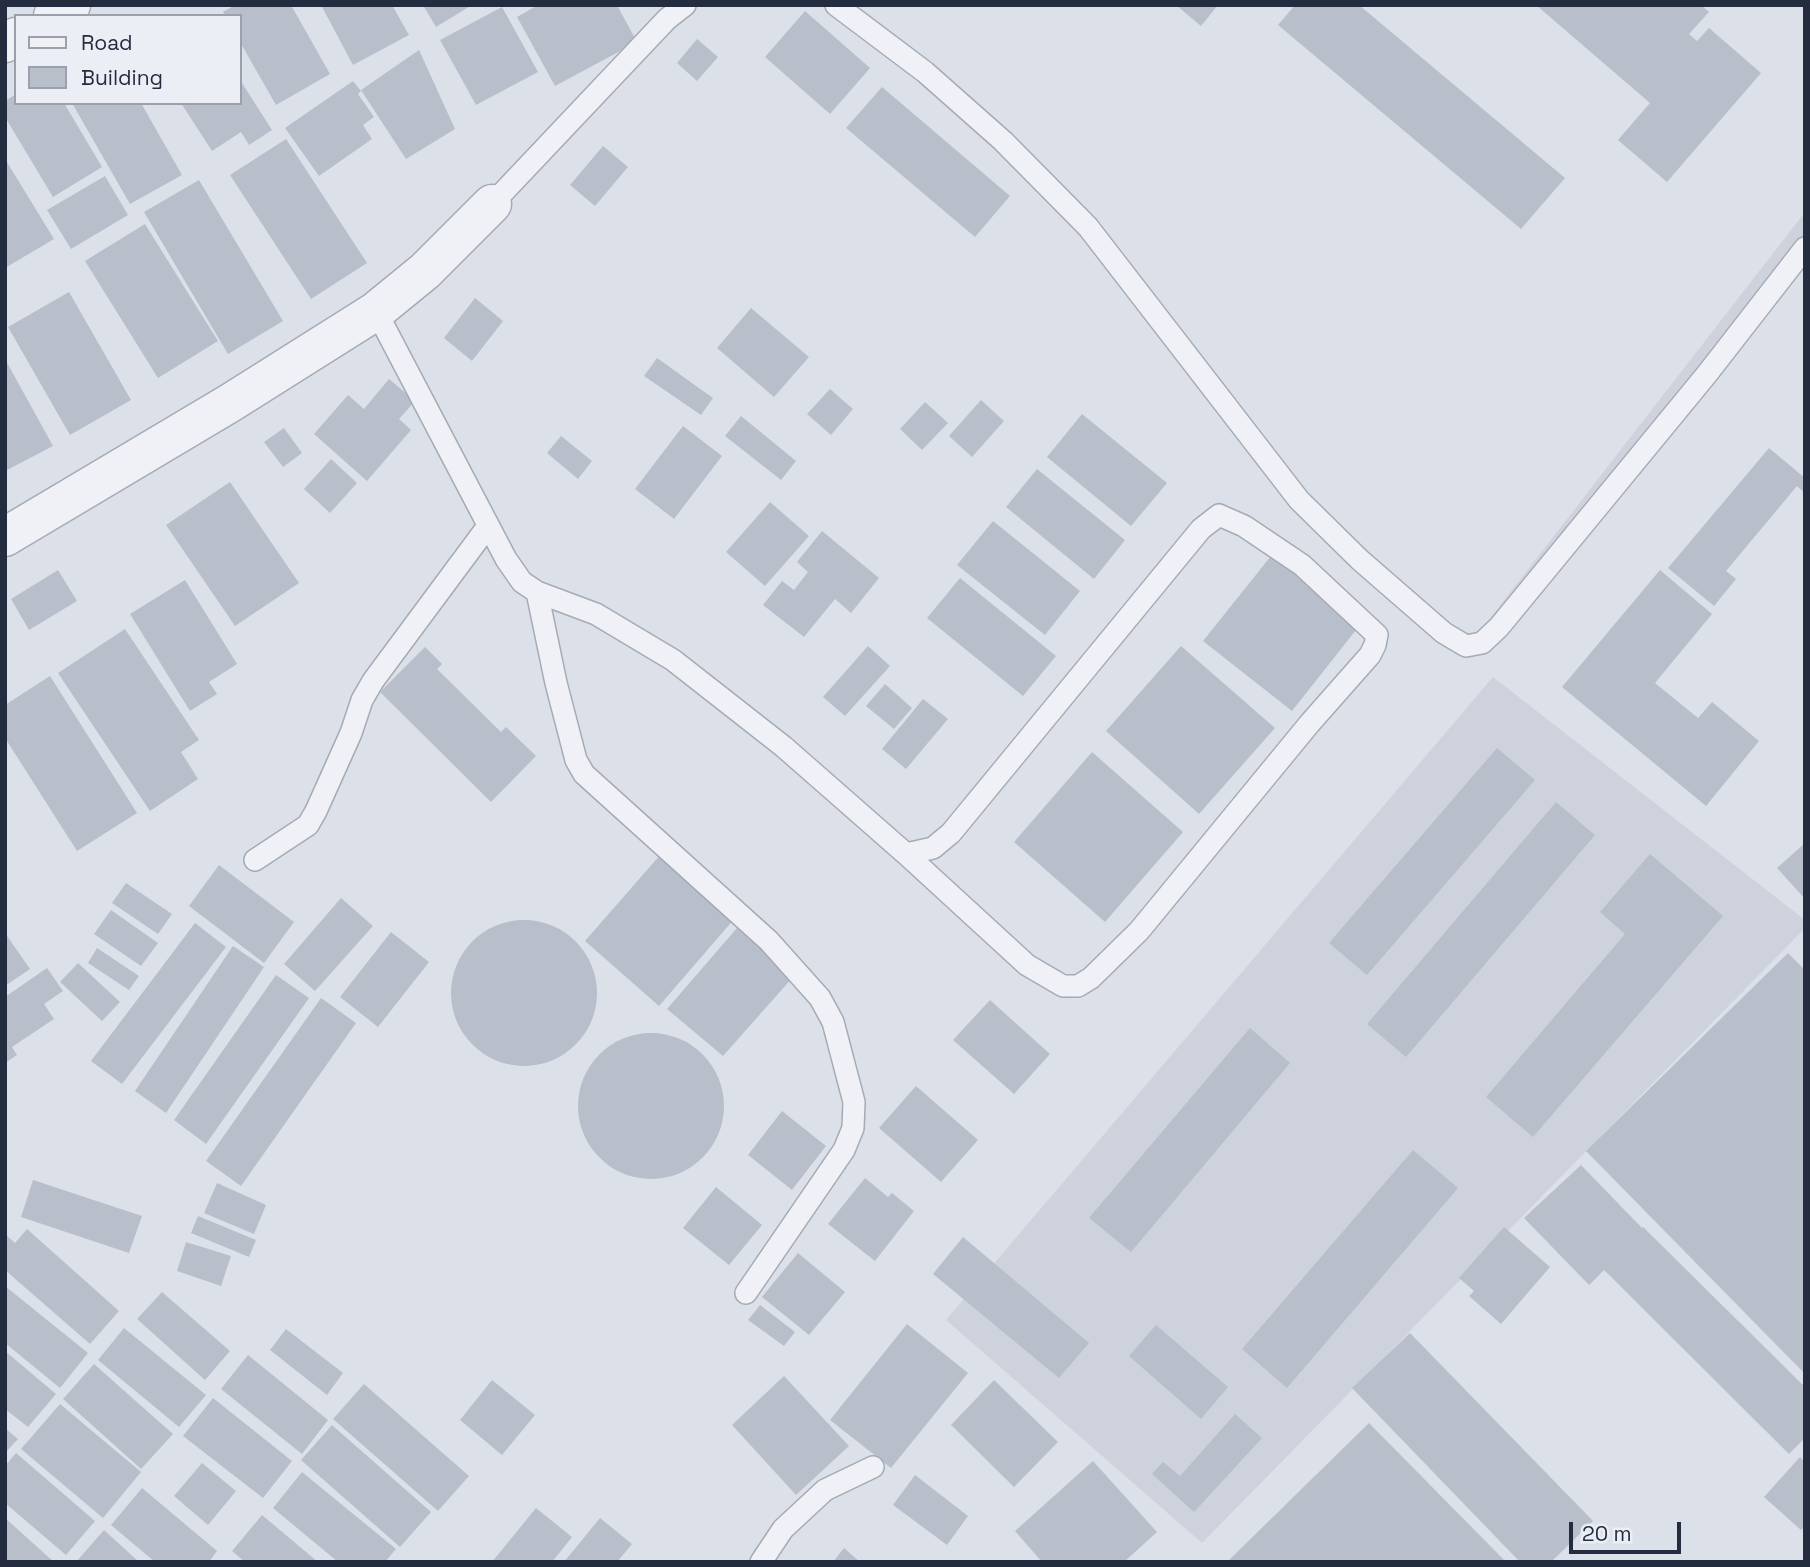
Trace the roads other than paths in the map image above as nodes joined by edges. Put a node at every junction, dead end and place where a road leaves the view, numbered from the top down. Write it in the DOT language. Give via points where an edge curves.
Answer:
graph roads {
  1 [pos="685,5"];
  2 [pos="836,5"];
  3 [pos="492,204"];
  4 [pos="1805,248"];
  5 [pos="376,311"];
  6 [pos="488,526"];
  7 [pos="5,537"];
  8 [pos="537,592"];
  9 [pos="906,854"];
  10 [pos="255,860"];
  11 [pos="746,1293"];
  12 [pos="873,1467"];
  13 [pos="761,1562"];
  1 -- 3 [label="lane"];
  2 -- 4 [label="lane" via="925,72 1003,141 1088,227 1299,499 1360,561 1444,633 1466,646 1482,643 1499,627"];
  3 -- 5 [label="street" via="425,271"];
  5 -- 6 [label="lane"];
  5 -- 7 [label="street"];
  6 -- 8 [label="lane" via="522,582"];
  6 -- 10 [label="lane" via="373,681 308,825"];
  8 -- 9 [label="lane" via="596,614 673,660 784,747"];
  8 -- 11 [label="lane" via="556,683 576,760 584,774 769,941 820,998 833,1022 853,1102 853,1128 844,1150"];
  9 -- 9 [label="lane" via="933,849 951,833 1201,529 1219,515 1302,565 1377,635 1370,655 1139,931 1078,986 1063,986 1027,965"];
  12 -- 13 [label="lane" via="825,1490 783,1529"];
}
